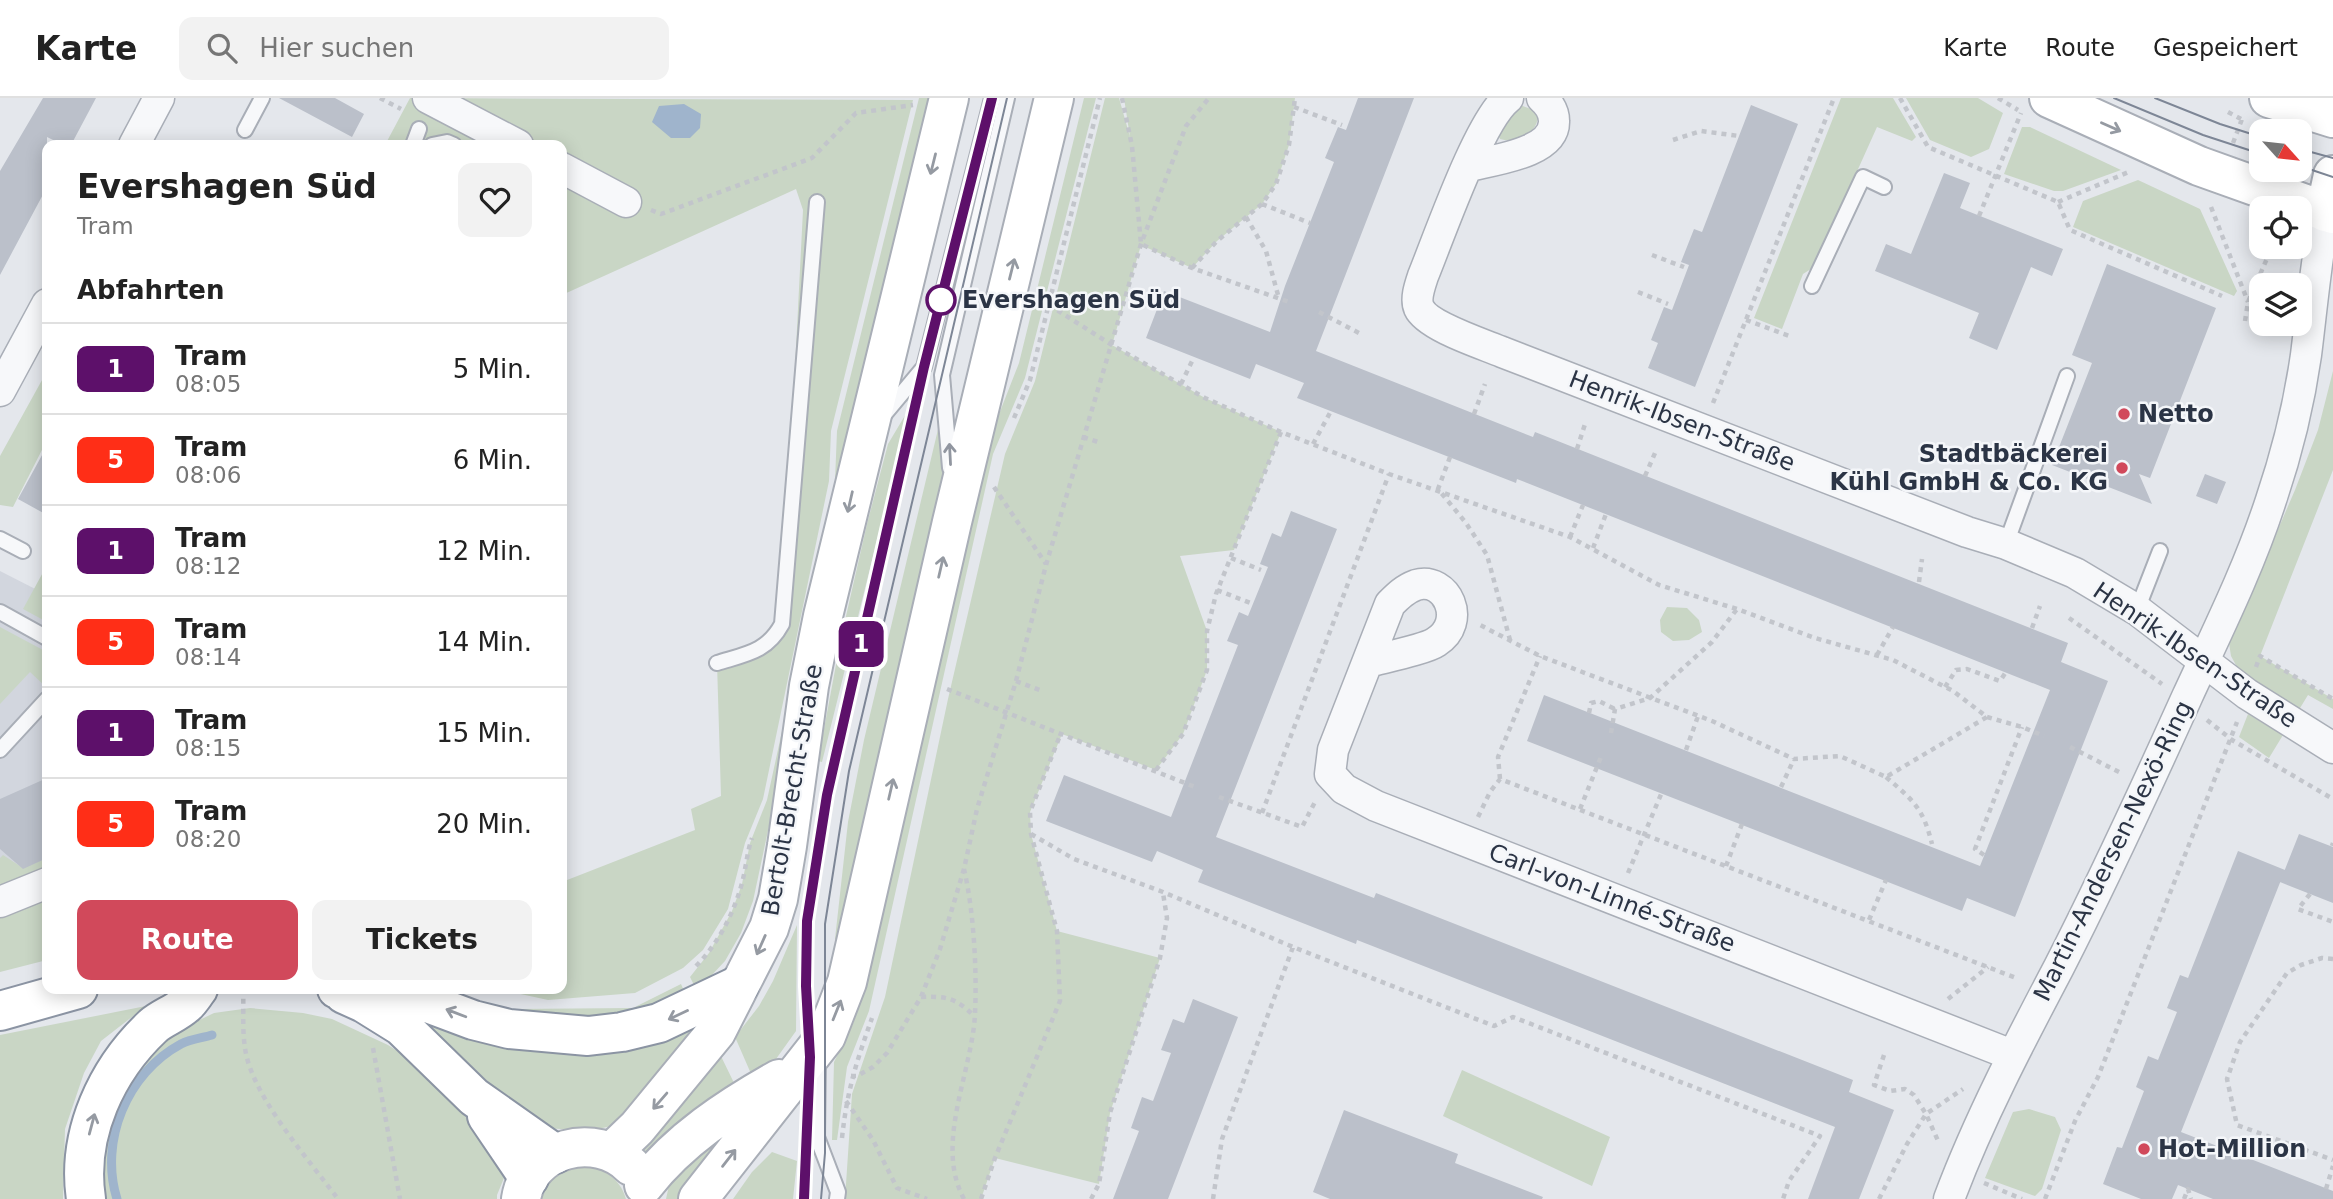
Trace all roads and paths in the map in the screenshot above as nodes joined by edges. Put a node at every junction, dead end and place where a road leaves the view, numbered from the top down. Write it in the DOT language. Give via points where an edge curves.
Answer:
graph roads {
  1 [pos="159,98"];
  2 [pos="262,98"];
  3 [pos="380,98"];
  4 [pos="992,98"];
  5 [pos="1007,98"];
  6 [pos="1054,98"];
  7 [pos="1122,98"];
  8 [pos="1209,98"];
  9 [pos="1295,98"];
  10 [pos="1508,98"];
  11 [pos="1542,98"];
  12 [pos="1834,98"];
  13 [pos="1900,98"];
  14 [pos="933,101"];
  15 [pos="415,104"];
  16 [pos="2035,105"];
  17 [pos="1294,107"];
  18 [pos="2256,108"];
  19 [pos="2228,113"];
  20 [pos="2333,118"];
  21 [pos="1342,125"];
  22 [pos="419,129"];
  23 [pos="245,130"];
  24 [pos="1739,136"];
  25 [pos="137,140"];
  26 [pos="415,140"];
  27 [pos="505,140"];
  28 [pos="1673,140"];
  29 [pos="1469,166"];
  30 [pos="2136,169"];
  31 [pos="567,171"];
  32 [pos="2333,175"];
  33 [pos="1995,176"];
  34 [pos="1884,187"];
  35 [pos="626,202"];
  36 [pos="817,202"];
  37 [pos="2058,202"];
  38 [pos="1262,204"];
  39 [pos="2210,204"];
  40 [pos="2329,213"];
  41 [pos="1246,216"];
  42 [pos="1979,216"];
  43 [pos="1310,223"];
  44 [pos="1141,244"];
  45 [pos="1652,255"];
  46 [pos="2267,259"];
  47 [pos="1684,267"];
  48 [pos="1192,268"];
  49 [pos="1812,286"];
  50 [pos="1637,292"];
  51 [pos="1279,296"];
  52 [pos="2222,296"];
  53 [pos="2248,302"];
  54 [pos="1292,303"];
  55 [pos="1668,304"];
  56 [pos="1049,305"];
  57 [pos="1319,312"];
  58 [pos="42,313"];
  59 [pos="1746,320"];
  60 [pos="2245,321"];
  61 [pos="1359,333"];
  62 [pos="1792,337"];
  63 [pos="1112,345"];
  64 [pos="1194,357"];
  65 [pos="2067,376"];
  66 [pos="1181,384"];
  67 [pos="1485,384"];
  68 [pos="0,391"];
  69 [pos="1710,408"];
  70 [pos="1331,411"];
  71 [pos="1474,414"];
  72 [pos="1586,424"];
  73 [pos="1281,432"];
  74 [pos="866,436"];
  75 [pos="1083,437"];
  76 [pos="1101,443"];
  77 [pos="1313,444"];
  78 [pos="1577,449"];
  79 [pos="1655,453"];
  80 [pos="1450,457"];
  81 [pos="1389,474"];
  82 [pos="1646,475"];
  83 [pos="993,485"];
  84 [pos="1438,489"];
  85 [pos="1583,505"];
  86 [pos="1605,514"];
  87 [pos="951,522"];
  88 [pos="1570,537"];
  89 [pos="0,539"];
  90 [pos="2006,544"];
  91 [pos="1593,548"];
  92 [pos="23,551"];
  93 [pos="2161,551"];
  94 [pos="1231,558"];
  95 [pos="1922,559"];
  96 [pos="1046,565"];
  97 [pos="1261,570"];
  98 [pos="1919,583"];
  99 [pos="1217,590"];
  100 [pos="1253,604"];
  101 [pos="2040,607"];
  102 [pos="1737,609"];
  103 [pos="2137,610"];
  104 [pos="1454,611"];
  105 [pos="0,612"];
  106 [pos="2068,618"];
  107 [pos="1894,627"];
  108 [pos="2032,628"];
  109 [pos="42,635"];
  110 [pos="1510,640"];
  111 [pos="1877,655"];
  112 [pos="1540,656"];
  113 [pos="2260,656"];
  114 [pos="1368,662"];
  115 [pos="2203,662"];
  116 [pos="717,663"];
  117 [pos="2006,672"];
  118 [pos="1017,681"];
  119 [pos="1945,687"];
  120 [pos="946,688"];
  121 [pos="1042,691"];
  122 [pos="1650,698"];
  123 [pos="2333,699"];
  124 [pos="2184,703"];
  125 [pos="42,704"];
  126 [pos="1615,709"];
  127 [pos="1006,713"];
  128 [pos="1589,713"];
  129 [pos="1698,716"];
  130 [pos="1987,717"];
  131 [pos="2022,727"];
  132 [pos="1061,733"];
  133 [pos="1611,733"];
  134 [pos="2044,736"];
  135 [pos="2232,740"];
  136 [pos="2070,747"];
  137 [pos="2333,748"];
  138 [pos="0,750"];
  139 [pos="1686,750"];
  140 [pos="1601,757"];
  141 [pos="1794,758"];
  142 [pos="1156,770"];
  143 [pos="1330,774"];
  144 [pos="1886,777"];
  145 [pos="1500,779"];
  146 [pos="2146,785"];
  147 [pos="1781,787"];
  148 [pos="1195,788"];
  149 [pos="1662,792"];
  150 [pos="1219,797"];
  151 [pos="2333,799"];
  152 [pos="1580,809"];
  153 [pos="1262,813"];
  154 [pos="1742,824"];
  155 [pos="1031,834"];
  156 [pos="1645,834"];
  157 [pos="1468,841"];
  158 [pos="1932,844"];
  159 [pos="1984,855"];
  160 [pos="1726,866"];
  161 [pos="964,869"];
  162 [pos="1886,880"];
  163 [pos="42,885"];
  164 [pos="1163,892"];
  165 [pos="2310,894"];
  166 [pos="1617,900"];
  167 [pos="0,902"];
  168 [pos="1869,920"];
  169 [pos="2333,922"];
  170 [pos="1293,947"];
  171 [pos="2333,959"];
  172 [pos="1989,967"];
  173 [pos="2016,978"];
  174 [pos="739,985"];
  175 [pos="60,994"];
  176 [pos="194,994"];
  177 [pos="243,994"];
  178 [pos="345,994"];
  179 [pos="404,994"];
  180 [pos="921,997"];
  181 [pos="0,1011"];
  182 [pos="975,1017"];
  183 [pos="1922,1020"];
  184 [pos="1884,1055"];
  185 [pos="2012,1055"];
  186 [pos="809,1057"];
  187 [pos="851,1076"];
  188 [pos="1966,1086"];
  189 [pos="846,1101"];
  190 [pos="1926,1114"];
  191 [pos="1939,1145"];
  192 [pos="612,1152"];
  193 [pos="2333,1160"];
  194 [pos="2333,1166"];
  195 [pos="535,1177"];
  196 [pos="1954,1186"];
  197 [pos="2326,1189"];
  198 [pos="646,1192"];
  199 [pos="86,1199"];
  200 [pos="338,1199"];
  201 [pos="400,1199"];
  202 [pos="698,1199"];
  203 [pos="837,1199"];
  204 [pos="926,1199"];
  205 [pos="964,1199"];
  206 [pos="981,1199"];
  207 [pos="1091,1199"];
  208 [pos="1213,1199"];
  209 [pos="1783,1199"];
  210 [pos="1879,1199"];
  211 [pos="2022,1199"];
  212 [pos="2045,1199"];
  213 [pos="2185,1199"];
  214 [pos="2191,1199"];
  1 -- 25 [label="street"];
  2 -- 23 [label="lane"];
  3 -- 15 [label="path"];
  4 -- 74 [label="lane" via="924,367"];
  87 -- 5 [label="lane, one-way" via="942,375"];
  87 -- 6 [label="main road, one-way"];
  7 -- 44 [label="path" via="1132,146"];
  8 -- 44 [label="path" via="1186,126"];
  9 -- 17 [label="path"];
  10 -- 29 [label="street, Henrik-Ibsen-Straße" via="1498,106"];
  11 -- 29 [label="street" via="1553,112 1552,136 1537,148"];
  12 -- 59 [label="path"];
  13 -- 33 [label="path" via="1928,147"];
  14 -- 35 [label="path" via="856,113 813,158 661,214"];
  14 -- 74 [label="main road, Bertolt-Brecht-Straße, one-way"];
  15 -- 27 [label="street"];
  16 -- 33 [label="path"];
  16 -- 40 [label="main road, one-way"];
  17 -- 21 [label="path"];
  17 -- 38 [label="path" via="1289,145 1276,184"];
  18 -- 19 [label="path"];
  18 -- 20 [label="main road"];
  22 -- 26 [label="lane"];
  24 -- 28 [label="path" via="1701,131"];
  29 -- 90 [label="street, Henrik-Ibsen-Straße" via="1418,293 1419,308 1432,321 1502,352"];
  30 -- 37 [label="path"];
  31 -- 35 [label="street"];
  32 -- 40 [label="main road"];
  33 -- 37 [label="path"];
  33 -- 42 [label="path"];
  34 -- 49 [label="lane" via="1863,177"];
  36 -- 116 [label="lane" via="782,624 763,648"];
  37 -- 52 [label="path" via="2070,230"];
  38 -- 41 [label="path"];
  38 -- 43 [label="path"];
  39 -- 53 [label="path"];
  40 -- 115 [label="street, Martin-Andersen-Nexö-Ring" via="2315,263 2306,357 2289,439 2250,557"];
  41 -- 48 [label="path"];
  41 -- 51 [label="path" via="1266,251"];
  44 -- 48 [label="path"];
  44 -- 63 [label="path"];
  45 -- 47 [label="path"];
  46 -- 53 [label="path"];
  48 -- 51 [label="path"];
  50 -- 55 [label="path"];
  51 -- 54 [label="path"];
  53 -- 60 [label="path"];
  56 -- 63 [label="path"];
  57 -- 61 [label="path"];
  58 -- 68 [label="street"];
  59 -- 62 [label="path"];
  59 -- 69 [label="path"];
  63 -- 66 [label="path"];
  63 -- 75 [label="path"];
  64 -- 66 [label="path"];
  65 -- 90 [label="lane"];
  66 -- 73 [label="path"];
  67 -- 71 [label="path"];
  70 -- 77 [label="path"];
  72 -- 78 [label="path"];
  73 -- 77 [label="path"];
  73 -- 94 [label="path"];
  74 -- 174 [label="main road, Bertolt-Brecht-Straße, one-way" via="809,685 778,899"];
  75 -- 76 [label="path"];
  75 -- 96 [label="path"];
  77 -- 81 [label="path"];
  79 -- 82 [label="path"];
  80 -- 84 [label="path"];
  81 -- 84 [label="path"];
  81 -- 153 [label="path"];
  83 -- 96 [label="path"];
  84 -- 88 [label="path"];
  84 -- 110 [label="path" via="1487,555"];
  85 -- 88 [label="path"];
  86 -- 91 [label="path"];
  186 -- 87 [label="main road, one-way" via="826,1036 848,982"];
  88 -- 91 [label="path"];
  89 -- 92 [label="lane"];
  90 -- 103 [label="street, Henrik-Ibsen-Straße" via="2075,573"];
  91 -- 102 [label="path" via="1659,586"];
  93 -- 103 [label="lane"];
  94 -- 97 [label="path"];
  94 -- 99 [label="path"];
  95 -- 98 [label="path"];
  96 -- 118 [label="path"];
  99 -- 100 [label="path"];
  99 -- 142 [label="path" via="1207,631 1207,670 1183,734"];
  101 -- 108 [label="path"];
  102 -- 111 [label="path"];
  102 -- 122 [label="path" via="1712,642"];
  103 -- 115 [label="street, Henrik-Ibsen-Straße"];
  104 -- 110 [label="path"];
  104 -- 114 [label="street" via="1449,629 1436,643"];
  104 -- 114 [label="street" via="1436,587 1419,584 1404,590 1390,604"];
  105 -- 109 [label="lane"];
  106 -- 124 [label="path" via="2156,678"];
  107 -- 111 [label="path"];
  110 -- 112 [label="path"];
  111 -- 119 [label="path"];
  112 -- 122 [label="path"];
  112 -- 145 [label="path" via="1498,757"];
  113 -- 123 [label="path"];
  114 -- 143 [label="street" via="1332,750"];
  115 -- 124 [label="street, Martin-Andersen-Nexö-Ring"];
  115 -- 137 [label="street, Henrik-Ibsen-Straße"];
  117 -- 119 [label="path" via="2000,681 1968,668 1956,670"];
  118 -- 121 [label="path"];
  118 -- 127 [label="path"];
  119 -- 130 [label="path"];
  120 -- 127 [label="path"];
  122 -- 126 [label="path"];
  122 -- 129 [label="path"];
  124 -- 135 [label="path"];
  124 -- 146 [label="street, Martin-Andersen-Nexö-Ring"];
  125 -- 138 [label="lane"];
  126 -- 128 [label="path" via="1599,701 1591,703"];
  126 -- 133 [label="path"];
  127 -- 132 [label="path"];
  127 -- 161 [label="path"];
  129 -- 139 [label="path"];
  129 -- 141 [label="path"];
  130 -- 131 [label="path"];
  130 -- 144 [label="path"];
  131 -- 134 [label="path"];
  131 -- 159 [label="path" via="1975,849"];
  132 -- 142 [label="path"];
  132 -- 155 [label="path" via="1030,812"];
  135 -- 151 [label="path"];
  135 -- 212 [label="path"];
  136 -- 146 [label="path"];
  140 -- 152 [label="path"];
  141 -- 144 [label="path" via="1840,756"];
  141 -- 147 [label="path"];
  142 -- 148 [label="path"];
  143 -- 153 [label="path" via="1301,827"];
  143 -- 157 [label="street, Carl-von-Linné-Straße" via="1344,789 1376,806"];
  144 -- 158 [label="path" via="1917,804"];
  145 -- 152 [label="path"];
  145 -- 157 [label="path"];
  146 -- 185 [label="street, Martin-Andersen-Nexö-Ring"];
  149 -- 156 [label="path"];
  150 -- 153 [label="path"];
  152 -- 156 [label="path"];
  154 -- 160 [label="path"];
  155 -- 164 [label="path" via="1074,859"];
  155 -- 206 [label="path" via="1057,931 1060,1001"];
  156 -- 160 [label="path"];
  156 -- 166 [label="path"];
  157 -- 166 [label="street, Carl-von-Linné-Straße"];
  160 -- 168 [label="path"];
  161 -- 180 [label="path"];
  161 -- 182 [label="path"];
  162 -- 168 [label="path"];
  163 -- 167 [label="street"];
  164 -- 170 [label="path"];
  164 -- 207 [label="path" via="1167,918 1160,958 1110,1113 1099,1184"];
  165 -- 169 [label="path" via="2298,909"];
  166 -- 183 [label="street, Carl-von-Linné-Straße"];
  168 -- 172 [label="path"];
  170 -- 208 [label="path" via="1222,1139"];
  170 -- 209 [label="path" via="1494,1026 1513,1017 1820,1136 1789,1181"];
  171 -- 193 [label="path" via="2301,964 2287,973 2240,1042 2227,1079 2237,1125"];
  172 -- 173 [label="path"];
  172 -- 183 [label="path"];
  174 -- 179 [label="main road, one-way" via="659,1023 588,1036 509,1029"];
  174 -- 192 [label="main road, Bertolt-Brecht-Straße, one-way" via="716,1032"];
  175 -- 181 [label="main road"];
  199 -- 176 [label="main road, one-way" via="85,1157 106,1086 155,1024"];
  177 -- 200 [label="path" via="245,1049 255,1081"];
  178 -- 195 [label="main road" via="401,1026 474,1097"];
  178 -- 201 [label="path"];
  180 -- 182 [label="path" via="959,1001"];
  180 -- 187 [label="path" via="887,1053 873,1067"];
  182 -- 205 [label="path" via="951,1149 957,1187"];
  183 -- 185 [label="street, Carl-von-Linné-Straße"];
  184 -- 190 [label="path" via="1874,1085 1890,1091 1905,1089"];
  185 -- 196 [label="street, Martin-Andersen-Nexö-Ring"];
  186 -- 198 [label="main road" via="681,1144 662,1162"];
  202 -- 186 [label="main road, one-way"];
  186 -- 203 [label="lane" via="817,1137"];
  188 -- 190 [label="path"];
  189 -- 204 [label="path" via="873,1140 897,1188"];
  190 -- 191 [label="path"];
  190 -- 210 [label="path"];
  192 -- 195 [label="main road" via="583,1147"];
  192 -- 198 [label="main road" via="636,1171"];
  194 -- 197 [label="path"];
  196 -- 211 [label="path"];
  213 -- 214 [label="path" via="2188,1189"];
}
